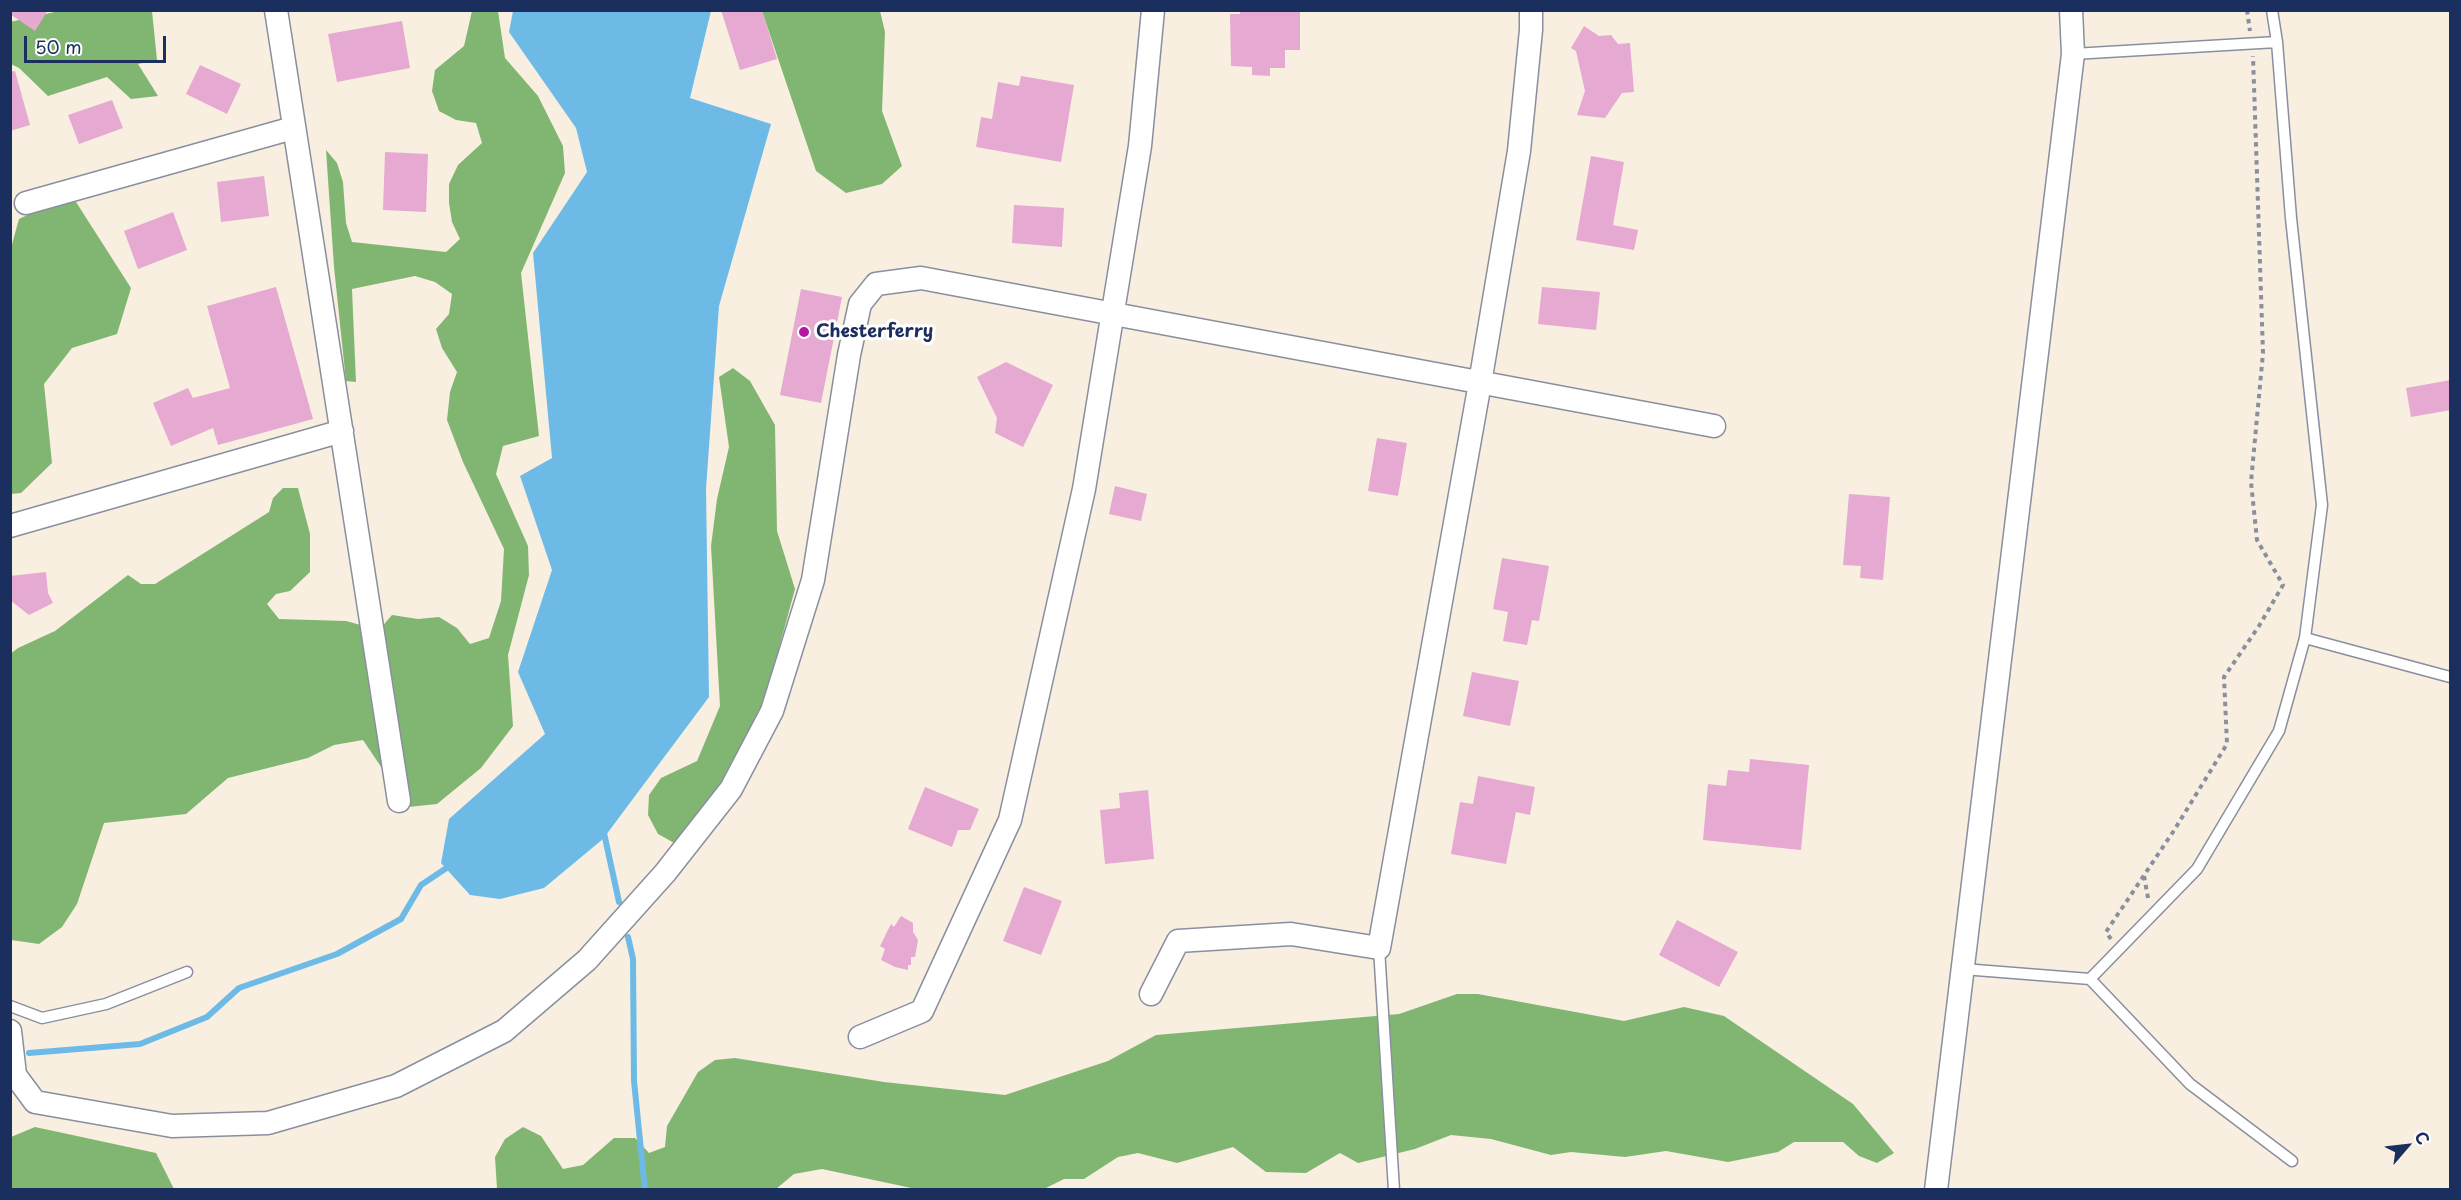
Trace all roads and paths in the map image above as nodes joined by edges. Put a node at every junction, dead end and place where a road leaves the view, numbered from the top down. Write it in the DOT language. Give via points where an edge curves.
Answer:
graph roads {
  1 [pos="276,10"];
  2 [pos="1154,10"];
  3 [pos="1531,10"];
  4 [pos="2071,10"];
  5 [pos="2247,10"];
  6 [pos="2272,10"];
  7 [pos="2277,42"];
  8 [pos="2252,44"];
  9 [pos="2073,54"];
  10 [pos="293,128"];
  11 [pos="26,203"];
  12 [pos="1113,314"];
  13 [pos="1480,383"];
  14 [pos="1714,426"];
  15 [pos="342,431"];
  16 [pos="10,526"];
  17 [pos="2305,638"];
  18 [pos="2451,677"];
  19 [pos="399,801"];
  20 [pos="2144,875"];
  21 [pos="2152,915"];
  22 [pos="2106,932"];
  23 [pos="1378,948"];
  24 [pos="1963,969"];
  25 [pos="187,972"];
  26 [pos="2090,979"];
  27 [pos="1151,994"];
  28 [pos="10,1006"];
  29 [pos="10,1031"];
  30 [pos="860,1037"];
  31 [pos="2292,1161"];
  32 [pos="1394,1190"];
  33 [pos="1936,1190"];
  1 -- 10 [label="street"];
  2 -- 12 [label="street" via="1140,146"];
  3 -- 13 [label="street" via="1519,151"];
  4 -- 9 [label="street"];
  5 -- 8 [label="path"];
  6 -- 7 [label="lane"];
  7 -- 8 [label="lane"];
  7 -- 17 [label="lane" via="2291,218 2322,505"];
  8 -- 9 [label="lane"];
  8 -- 20 [label="path" via="2263,353 2251,482 2256,540 2283,585 2224,677 2227,744"];
  9 -- 24 [label="street"];
  10 -- 11 [label="street"];
  10 -- 15 [label="street"];
  12 -- 13 [label="street"];
  12 -- 29 [label="street" via="921,278 876,284 860,304 813,580 772,711 731,789 665,873 587,960 504,1031 396,1086 268,1123 172,1126 35,1102 15,1075"];
  12 -- 30 [label="street" via="1084,489 1010,820 922,1011"];
  13 -- 14 [label="street"];
  13 -- 23 [label="street"];
  15 -- 16 [label="street"];
  15 -- 19 [label="street"];
  17 -- 18 [label="lane"];
  17 -- 21 [label="lane" via="2279,731 2197,869"];
  20 -- 21 [label="path"];
  20 -- 22 [label="path"];
  21 -- 26 [label="lane"];
  23 -- 27 [label="street" via="1291,934 1178,941"];
  23 -- 32 [label="lane"];
  24 -- 26 [label="lane"];
  24 -- 33 [label="street"];
  25 -- 28 [label="lane" via="106,1004 42,1018"];
  26 -- 31 [label="lane" via="2190,1084"];
}
